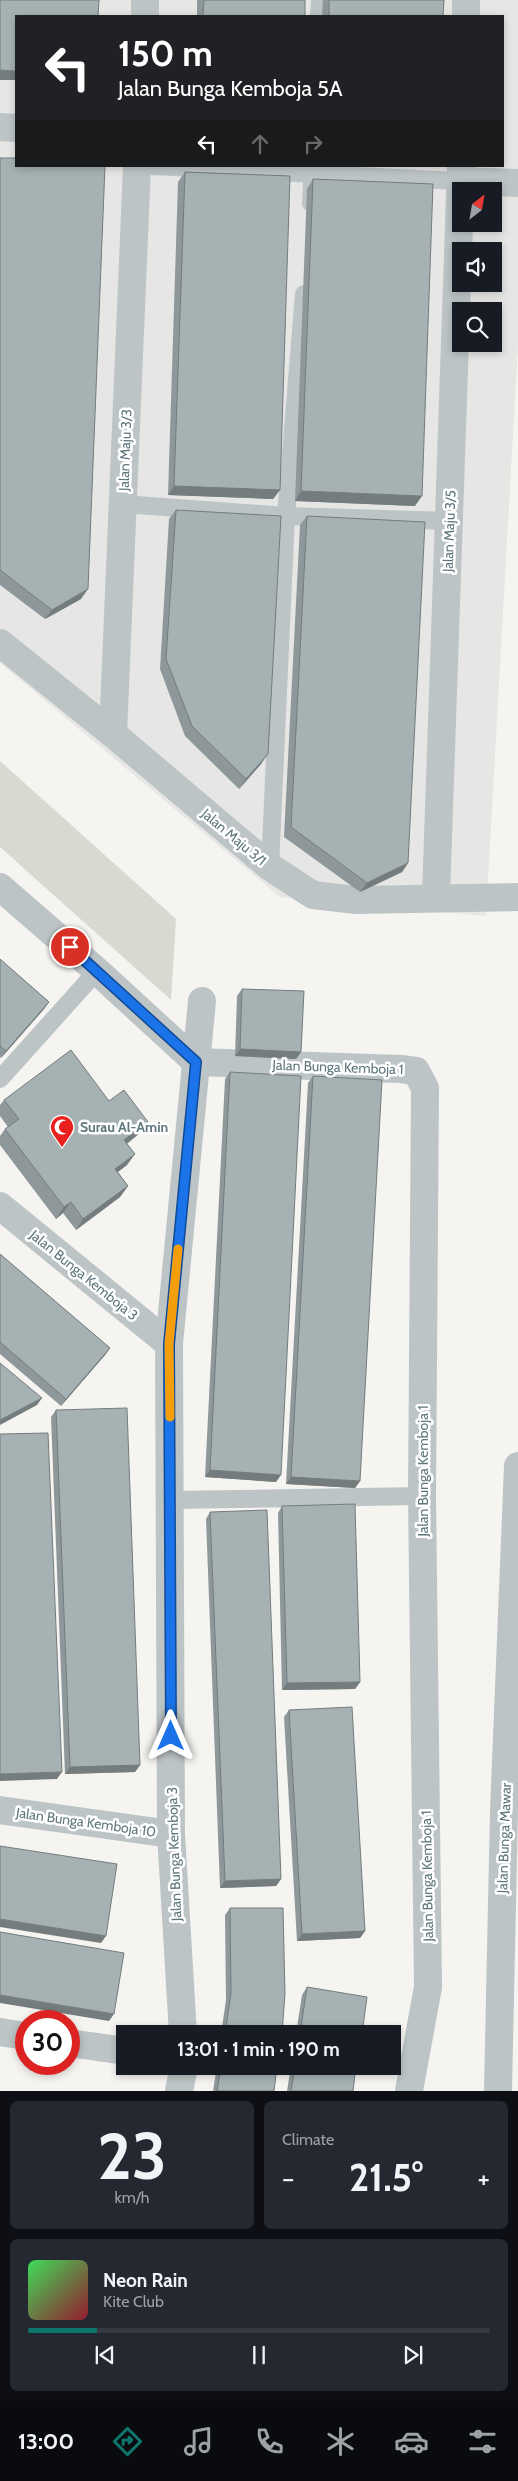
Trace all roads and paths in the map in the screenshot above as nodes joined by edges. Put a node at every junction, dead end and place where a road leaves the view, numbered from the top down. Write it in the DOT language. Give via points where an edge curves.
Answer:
graph roads {
  1 [pos="146,0"];
  2 [pos="320,0"];
  3 [pos="466,0"];
  4 [pos="145,15"];
  5 [pos="319,15"];
  6 [pos="466,15"];
  7 [pos="0,128"];
  8 [pos="15,128"];
  9 [pos="137,167"];
  10 [pos="192,167"];
  11 [pos="313,170"];
  12 [pos="460,174"];
  13 [pos="518,184"];
  14 [pos="309,223"];
  15 [pos="304,282"];
  16 [pos="123,504"];
  17 [pos="286,516"];
  18 [pos="450,521"];
  19 [pos="0,643"];
  20 [pos="113,734"];
  21 [pos="270,867"];
  22 [pos="0,887"];
  23 [pos="436,896"];
  24 [pos="518,896"];
  25 [pos="97,971"];
  26 [pos="202,1001"];
  27 [pos="196,1062"];
  28 [pos="0,1079"];
  29 [pos="0,1206"];
  30 [pos="169,1344"];
  31 [pos="518,1466"];
  32 [pos="422,1496"];
  33 [pos="171,1500"];
  34 [pos="0,1810"];
  35 [pos="511,1812"];
  36 [pos="171,1834"];
  37 [pos="182,2025"];
  38 [pos="0,2032"];
  39 [pos="15,2034"];
  40 [pos="80,2045"];
  41 [pos="116,2050"];
  42 [pos="182,2075"];
  43 [pos="179,2091"];
  44 [pos="409,2091"];
  45 [pos="498,2091"];
  1 -- 4 [label="street"];
  2 -- 5 [label="lane"];
  3 -- 6 [label="street"];
  7 -- 8 [label="street"];
  9 -- 16 [label="street, Jalan Maju 3/3"];
  10 -- 11 [label="lane"];
  11 -- 12 [label="lane"];
  11 -- 14 [label="lane"];
  12 -- 13 [label="street"];
  12 -- 18 [label="street, Jalan Maju 3/5"];
  15 -- 17 [label="lane"];
  16 -- 17 [label="lane"];
  16 -- 20 [label="street, Jalan Maju 3/3"];
  17 -- 18 [label="lane"];
  17 -- 21 [label="lane"];
  18 -- 23 [label="street, Jalan Maju 3/5"];
  19 -- 20 [label="street, Jalan Maju 3/1"];
  20 -- 21 [label="street, Jalan Maju 3/1"];
  21 -- 23 [label="street, Jalan Maju 3/1" via="313,894 356,900"];
  22 -- 25 [label="street"];
  23 -- 24 [label="street, Jalan Maju 3/1"];
  25 -- 27 [label="street"];
  25 -- 28 [label="lane"];
  26 -- 27 [label="street, Jalan Bunga Kemboja 3"];
  27 -- 30 [label="street, Jalan Bunga Kemboja 3"];
  27 -- 32 [label="street, Jalan Bunga Kemboja 1" via="416,1071 425,1088"];
  29 -- 30 [label="street, Jalan Bunga Kemboja 3"];
  30 -- 33 [label="street, Jalan Bunga Kemboja 3"];
  31 -- 35 [label="street, Jalan Bunga Mawar"];
  32 -- 33 [label="lane"];
  32 -- 44 [label="street, Jalan Bunga Kemboja 1" via="428,1987"];
  33 -- 36 [label="street, Jalan Bunga Kemboja 3"];
  34 -- 36 [label="street, Jalan Bunga Kemboja 10"];
  35 -- 45 [label="street, Jalan Bunga Mawar"];
  36 -- 37 [label="street, Jalan Bunga Kemboja 3"];
  38 -- 39 [label="street"];
  40 -- 41 [label="street"];
  42 -- 43 [label="street"];
}
